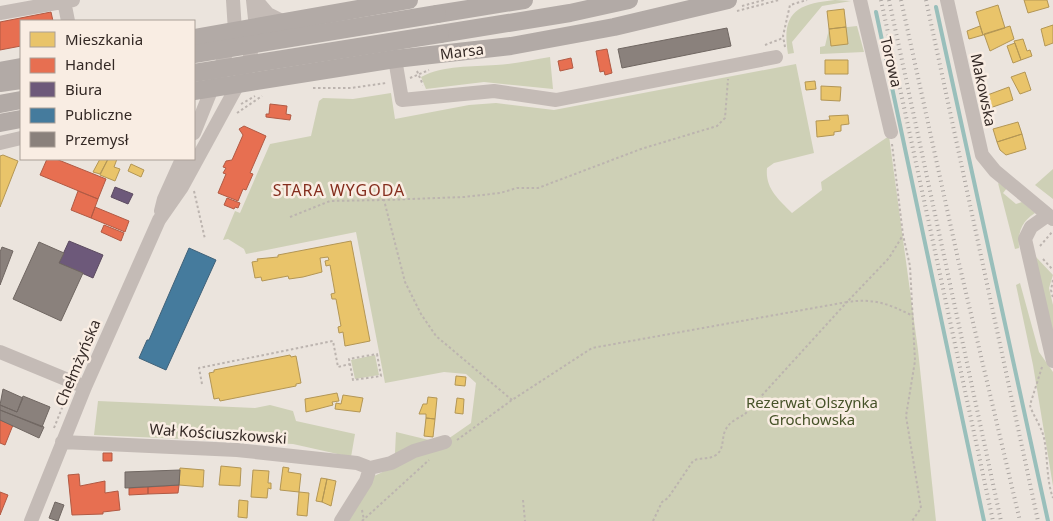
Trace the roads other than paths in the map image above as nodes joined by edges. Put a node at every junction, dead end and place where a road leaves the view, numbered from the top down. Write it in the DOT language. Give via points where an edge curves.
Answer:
graph roads {
  1 [pos="233,0"];
  2 [pos="255,0"];
  3 [pos="409,0"];
  4 [pos="524,0"];
  5 [pos="629,0"];
  6 [pos="728,0"];
  7 [pos="860,0"];
  8 [pos="947,0"];
  9 [pos="69,1"];
  10 [pos="0,12"];
  11 [pos="68,20"];
  12 [pos="286,23"];
  13 [pos="256,28"];
  14 [pos="235,31"];
  15 [pos="195,38"];
  16 [pos="780,52"];
  17 [pos="195,54"];
  18 [pos="395,59"];
  19 [pos="20,67"];
  20 [pos="0,71"];
  21 [pos="195,73"];
  22 [pos="20,80"];
  23 [pos="0,83"];
  24 [pos="240,84"];
  25 [pos="213,88"];
  26 [pos="195,91"];
  27 [pos="20,100"];
  28 [pos="0,104"];
  29 [pos="20,119"];
  30 [pos="0,123"];
  31 [pos="195,131"];
  32 [pos="891,132"];
  33 [pos="20,138"];
  34 [pos="0,143"];
  35 [pos="182,160"];
  36 [pos="1051,217"];
  37 [pos="160,220"];
  38 [pos="0,352"];
  39 [pos="1048,362"];
  40 [pos="85,387"];
  41 [pos="62,442"];
  42 [pos="450,442"];
  43 [pos="370,468"];
  44 [pos="32,521"];
  45 [pos="341,521"];
  1 -- 14 [label="street"];
  2 -- 12 [label="street" via="268,14"];
  2 -- 13 [label="street, Chełmżyńska"];
  3 -- 12 [label="main road"];
  4 -- 17 [label="main road, bridge"];
  5 -- 21 [label="main road, bridge" via="570,13"];
  6 -- 18 [label="main road, Marsa" via="614,27 520,44"];
  7 -- 32 [label="street, Torowa"];
  8 -- 36 [label="street, Makowska" via="984,159"];
  9 -- 10 [label="street"];
  9 -- 11 [label="street"];
  12 -- 13 [label="main road"];
  13 -- 14 [label="main road"];
  13 -- 24 [label="street, Chełmżyńska" via="248,66"];
  14 -- 15 [label="main road"];
  14 -- 25 [label="street"];
  16 -- 18 [label="street" via="556,100 494,91 402,100"];
  18 -- 24 [label="main road, Marsa"];
  19 -- 20 [label="main road"];
  22 -- 23 [label="main road"];
  24 -- 25 [label="main road, Marsa"];
  24 -- 37 [label="street, Chełmżyńska"];
  25 -- 26 [label="main road, Marsa"];
  25 -- 31 [label="street"];
  27 -- 28 [label="main road"];
  29 -- 30 [label="main road"];
  33 -- 34 [label="street"];
  35 -- 37 [label="street, Chełmżyńska" via="164,198"];
  36 -- 39 [label="street" via="1031,227 1024,239"];
  37 -- 40 [label="street, Chełmżyńska"];
  38 -- 40 [label="street"];
  40 -- 41 [label="street, Chełmżyńska"];
  41 -- 43 [label="street, Wał Kościuszkowski" via="237,450 347,462"];
  41 -- 44 [label="street, Chełmżyńska"];
  42 -- 43 [label="street" via="414,451 391,463"];
  43 -- 45 [label="street" via="366,481"];
}
